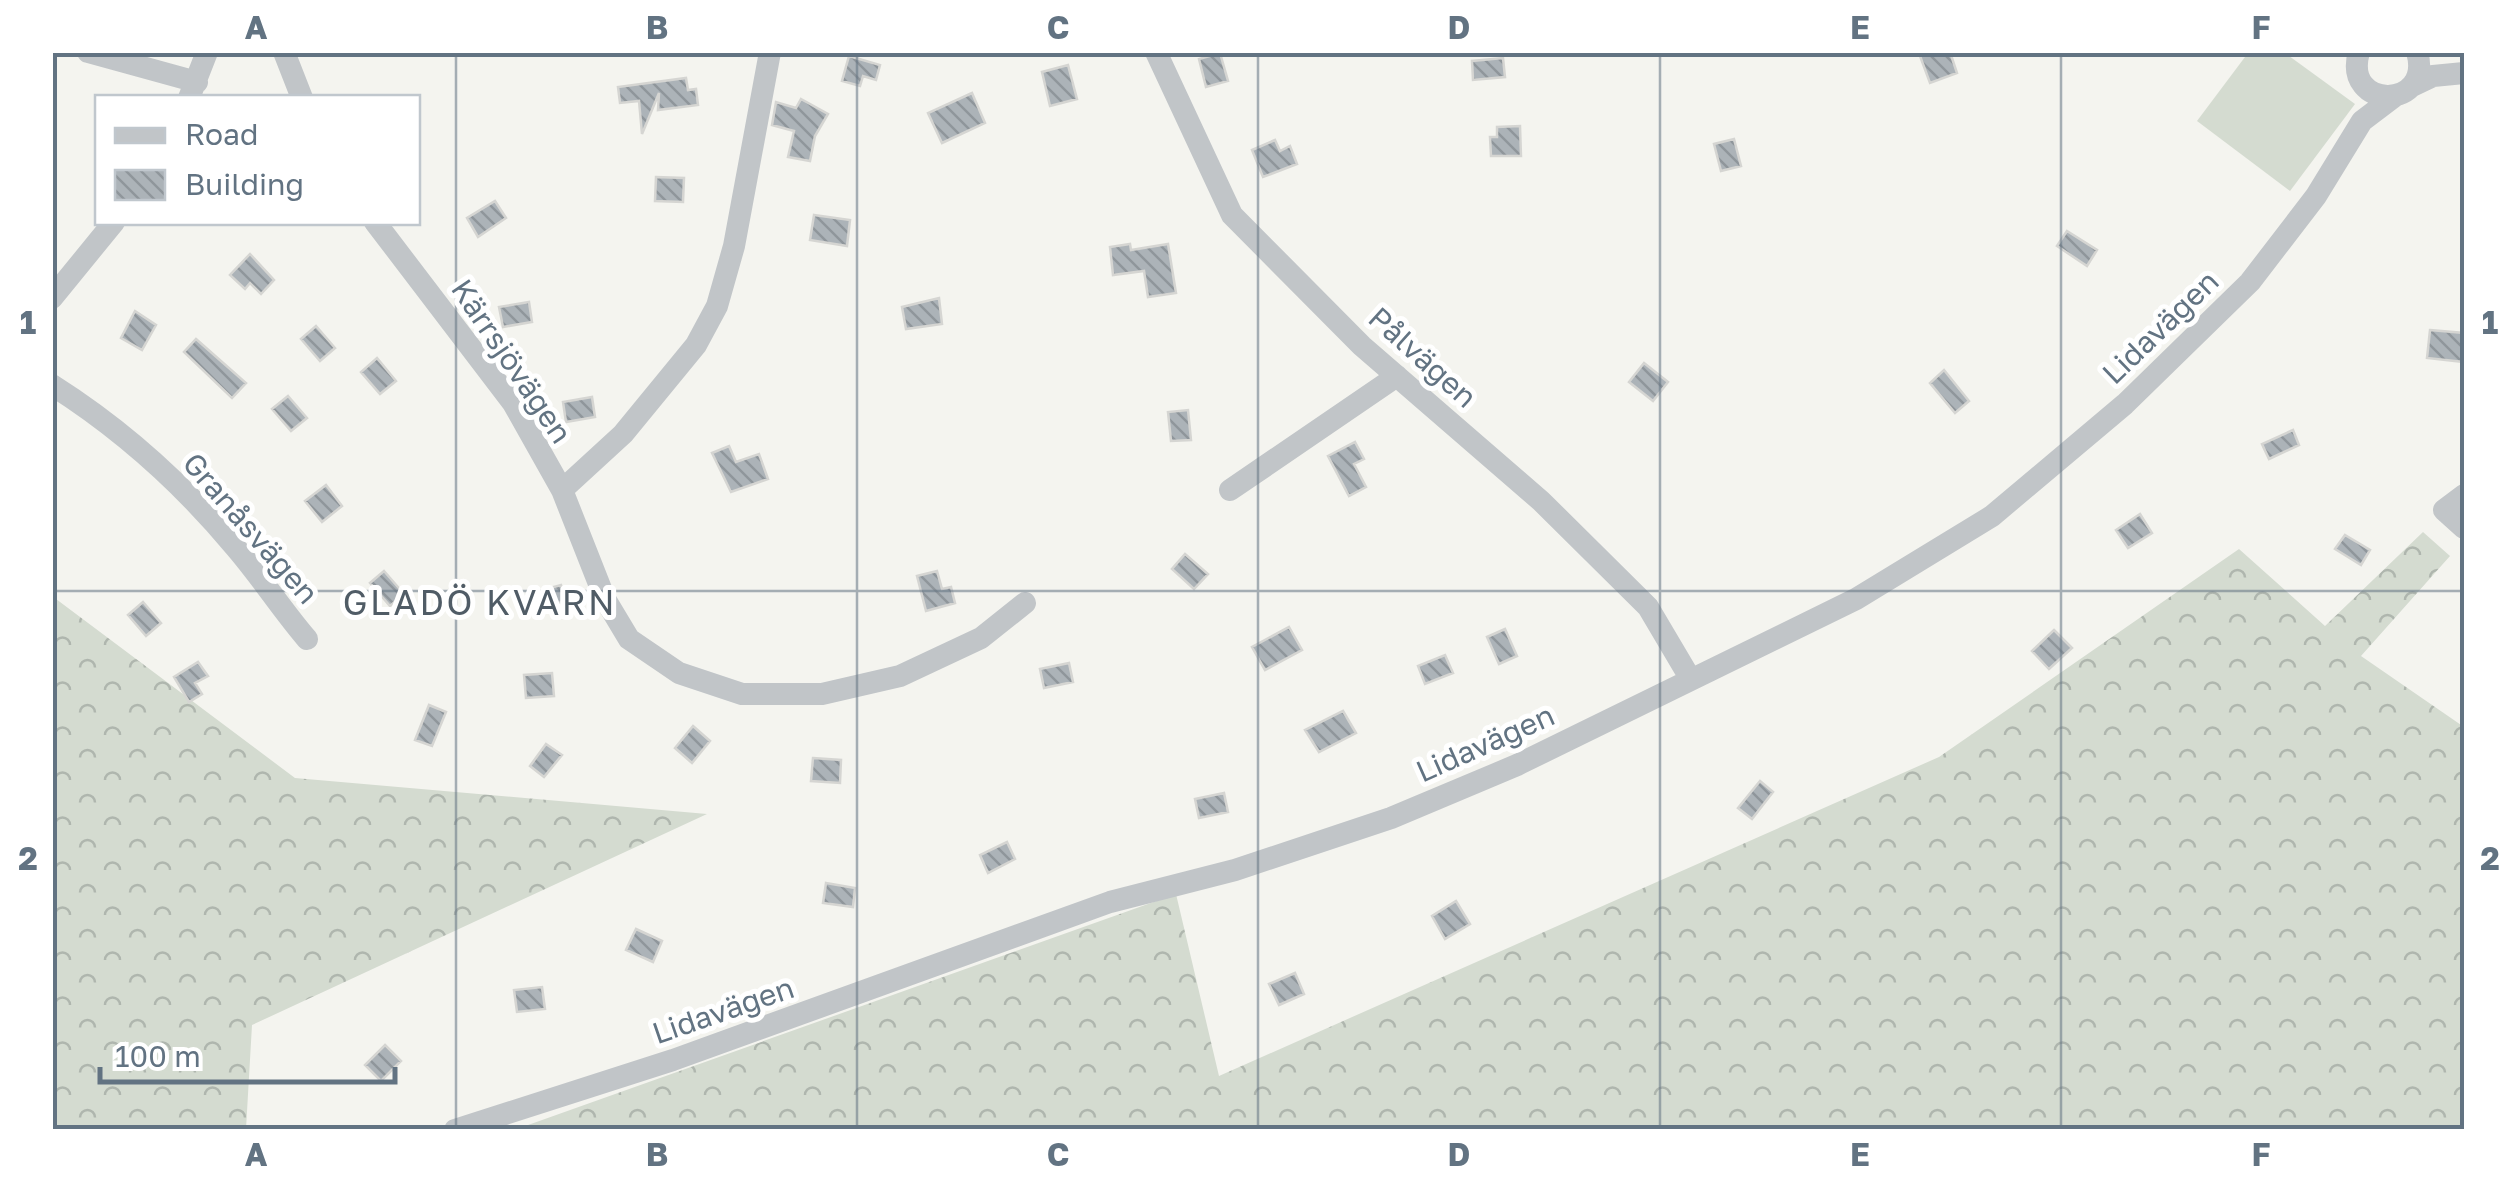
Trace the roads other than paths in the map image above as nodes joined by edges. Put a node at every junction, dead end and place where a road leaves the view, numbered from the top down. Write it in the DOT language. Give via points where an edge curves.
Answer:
graph roads {
  1 [pos="88,52"];
  2 [pos="206,52"];
  3 [pos="284,52"];
  4 [pos="770,52"];
  5 [pos="1156,52"];
  6 [pos="2418,56"];
  7 [pos="2353,63"];
  8 [pos="2457,73"];
  9 [pos="193,90"];
  10 [pos="2403,91"];
  11 [pos="301,95"];
  12 [pos="2362,121"];
  13 [pos="112,225"];
  14 [pos="377,225"];
  15 [pos="52,298"];
  16 [pos="1397,376"];
  17 [pos="52,385"];
  18 [pos="562,490"];
  19 [pos="1230,490"];
  20 [pos="2464,495"];
  21 [pos="2464,528"];
  22 [pos="1026,603"];
  23 [pos="307,639"];
  24 [pos="1690,678"];
  25 [pos="455,1130"];
  1 -- 9 [label="street"];
  2 -- 9 [label="street"];
  3 -- 11 [label="street"];
  4 -- 18 [label="street" via="717,306 696,345 623,434"];
  5 -- 16 [label="street, Pålvägen" via="1232,215"];
  6 -- 8 [label="street" via="2431,68"];
  6 -- 10 [label="street" via="2419,68"];
  7 -- 10 [label="street" via="2374,94"];
  7 -- 12 [label="street" via="2364,94"];
  8 -- 10 [label="street, Lidavägen"];
  10 -- 12 [label="street, Lidavägen"];
  12 -- 24 [label="street, Lidavägen" via="2316,196 2250,282 2125,404 1992,516 1856,599"];
  13 -- 15 [label="street"];
  14 -- 18 [label="street, Kärrsjövägen" via="513,403"];
  16 -- 19 [label="street"];
  16 -- 24 [label="street, Pålvägen" via="1542,502 1648,607"];
  17 -- 23 [label="street, Granåsvägen" via="108,421 185,490"];
  18 -- 22 [label="street, Kärrsjövägen" via="605,598 629,638 679,673 742,694 822,694 900,676 981,638"];
  20 -- 21 [label="street" via="2444,510"];
  24 -- 25 [label="street, Lidavägen" via="1518,765 1390,818 1236,870 1110,902 673,1060"];
}
